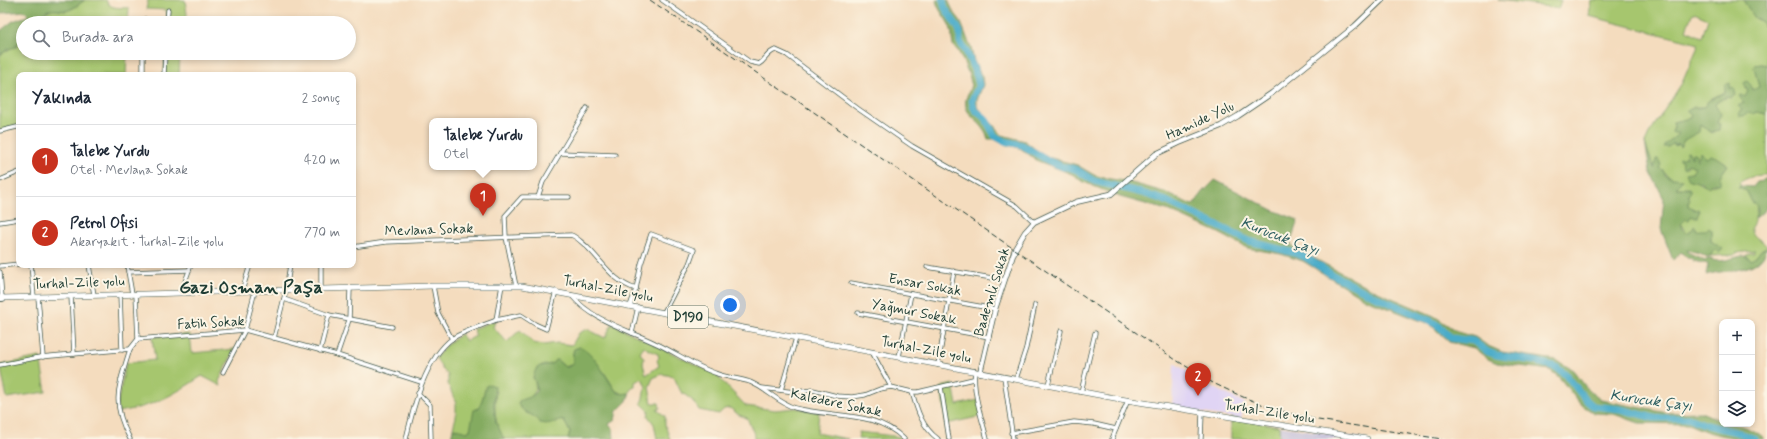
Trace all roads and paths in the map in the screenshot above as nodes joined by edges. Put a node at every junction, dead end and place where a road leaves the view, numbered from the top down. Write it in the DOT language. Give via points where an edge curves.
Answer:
graph roads {
  1 [pos="662,0"];
  2 [pos="1382,0"];
  3 [pos="168,10"];
  4 [pos="168,16"];
  5 [pos="143,60"];
  6 [pos="165,60"];
  7 [pos="142,72"];
  8 [pos="164,72"];
  9 [pos="586,108"];
  10 [pos="16,127"];
  11 [pos="0,131"];
  12 [pos="560,152"];
  13 [pos="615,155"];
  14 [pos="16,173"];
  15 [pos="0,180"];
  16 [pos="538,196"];
  17 [pos="569,198"];
  18 [pos="16,219"];
  19 [pos="0,222"];
  20 [pos="1034,222"];
  21 [pos="506,237"];
  22 [pos="356,247"];
  23 [pos="16,264"];
  24 [pos="0,266"];
  25 [pos="927,267"];
  26 [pos="31,268"];
  27 [pos="90,268"];
  28 [pos="127,268"];
  29 [pos="249,268"];
  30 [pos="290,268"];
  31 [pos="321,268"];
  32 [pos="189,270"];
  33 [pos="0,272"];
  34 [pos="128,272"];
  35 [pos="954,272"];
  36 [pos="1004,280"];
  37 [pos="851,283"];
  38 [pos="502,285"];
  39 [pos="433,286"];
  40 [pos="516,286"];
  41 [pos="321,289"];
  42 [pos="350,289"];
  43 [pos="636,289"];
  44 [pos="286,290"];
  45 [pos="242,291"];
  46 [pos="255,291"];
  47 [pos="556,291"];
  48 [pos="181,292"];
  49 [pos="120,294"];
  50 [pos="134,294"];
  51 [pos="571,294"];
  52 [pos="911,294"];
  53 [pos="94,295"];
  54 [pos="71,296"];
  55 [pos="36,297"];
  56 [pos="1,298"];
  57 [pos="284,299"];
  58 [pos="949,301"];
  59 [pos="1036,304"];
  60 [pos="630,306"];
  61 [pos="638,307"];
  62 [pos="995,309"];
  63 [pos="664,312"];
  64 [pos="858,313"];
  65 [pos="329,315"];
  66 [pos="348,320"];
  67 [pos="496,320"];
  68 [pos="906,322"];
  69 [pos="392,327"];
  70 [pos="944,329"];
  71 [pos="244,330"];
  72 [pos="1061,331"];
  73 [pos="632,333"];
  74 [pos="1094,333"];
  75 [pos="989,337"];
  76 [pos="274,338"];
  77 [pos="796,338"];
  78 [pos="138,339"];
  79 [pos="452,340"];
  80 [pos="130,349"];
  81 [pos="122,350"];
  82 [pos="320,350"];
  83 [pos="872,352"];
  84 [pos="74,354"];
  85 [pos="337,355"];
  86 [pos="43,357"];
  87 [pos="899,357"];
  88 [pos="938,364"];
  89 [pos="0,365"];
  90 [pos="223,372"];
  91 [pos="977,372"];
  92 [pos="1004,377"];
  93 [pos="973,379"];
  94 [pos="1016,379"];
  95 [pos="421,382"];
  96 [pos="1048,385"];
  97 [pos="891,387"];
  98 [pos="941,387"];
  99 [pos="762,388"];
  100 [pos="781,390"];
  101 [pos="912,392"];
  102 [pos="1081,392"];
  103 [pos="418,393"];
  104 [pos="1128,400"];
  105 [pos="1202,413"];
  106 [pos="1116,429"];
  107 [pos="1011,433"];
  108 [pos="431,438"];
  109 [pos="130,439"];
  110 [pos="406,439"];
  111 [pos="904,439"];
  112 [pos="938,439"];
  113 [pos="949,439"];
  114 [pos="987,439"];
  115 [pos="1013,439"];
  116 [pos="1112,439"];
  117 [pos="1201,439"];
  118 [pos="1367,439"];
  1 -- 20 [label="street" via="750,62 759,64 769,52 776,50 787,55 912,146 1017,206"];
  2 -- 20 [label="street, Hamide Yolu" via="1355,26 1272,93 1228,122 1156,154 1108,195 1076,202"];
  3 -- 4 [label="street"];
  5 -- 7 [label="street"];
  6 -- 8 [label="street"];
  9 -- 12 [label="street"];
  10 -- 11 [label="street"];
  12 -- 13 [label="street"];
  12 -- 16 [label="street"];
  14 -- 15 [label="street"];
  16 -- 17 [label="street"];
  16 -- 21 [label="street" via="520,197 504,220"];
  18 -- 19 [label="street"];
  20 -- 36 [label="street, Bademli Sokak" via="1016,247"];
  21 -- 22 [label="street, Mevlana Sokak" via="386,242"];
  21 -- 40 [label="street"];
  21 -- 43 [label="street, Mevlana Sokak" via="567,234 573,236 593,252 615,278"];
  23 -- 24 [label="street"];
  25 -- 35 [label="street"];
  26 -- 55 [label="street"];
  27 -- 53 [label="street"];
  28 -- 34 [label="street"];
  29 -- 45 [label="street"];
  30 -- 44 [label="street"];
  31 -- 41 [label="street"];
  32 -- 34 [label="street"];
  32 -- 48 [label="street"];
  33 -- 56 [label="street"];
  34 -- 50 [label="street"];
  35 -- 36 [label="street"];
  35 -- 58 [label="street"];
  36 -- 62 [label="street, Bademli Sokak"];
  37 -- 52 [label="street, Ensar Sokak"];
  38 -- 39 [label="main road, Turhal-Zile yolu / D190"];
  38 -- 40 [label="main road, Turhal-Zile yolu / D190"];
  38 -- 67 [label="street"];
  39 -- 42 [label="main road, Turhal-Zile yolu / D190"];
  39 -- 79 [label="street" via="438,313"];
  40 -- 47 [label="main road, Turhal-Zile yolu / D190"];
  41 -- 42 [label="main road, Turhal-Zile yolu / D190"];
  41 -- 44 [label="main road, Turhal-Zile yolu / D190"];
  42 -- 66 [label="street"];
  43 -- 60 [label="street"];
  43 -- 63 [label="street" via="651,234 694,250"];
  44 -- 46 [label="main road, Turhal-Zile yolu / D190"];
  44 -- 57 [label="street"];
  45 -- 46 [label="main road, Turhal-Zile yolu / D190"];
  45 -- 48 [label="main road, Turhal-Zile yolu / D190"];
  46 -- 71 [label="street"];
  47 -- 51 [label="main road, Turhal-Zile yolu / D190"];
  47 -- 67 [label="street" via="546,329 521,315"];
  48 -- 50 [label="main road, Turhal-Zile yolu / D190"];
  49 -- 50 [label="main road, Turhal-Zile yolu / D190"];
  49 -- 53 [label="main road, Turhal-Zile yolu / D190"];
  49 -- 81 [label="street"];
  50 -- 78 [label="street"];
  51 -- 60 [label="main road, Turhal-Zile yolu / D190"];
  51 -- 73 [label="street, Kaledere Sokak" via="587,310"];
  52 -- 58 [label="street, Ensar Sokak"];
  52 -- 68 [label="street"];
  53 -- 54 [label="main road, Turhal-Zile yolu / D190"];
  54 -- 55 [label="main road, Turhal-Zile yolu / D190"];
  54 -- 84 [label="street"];
  55 -- 56 [label="main road, Turhal-Zile yolu / D190"];
  55 -- 86 [label="street"];
  57 -- 65 [label="street"];
  57 -- 76 [label="street"];
  58 -- 62 [label="street, Ensar Sokak"];
  58 -- 70 [label="street"];
  59 -- 94 [label="street"];
  60 -- 61 [label="main road, Turhal-Zile yolu / D190"];
  61 -- 63 [label="main road, Turhal-Zile yolu / D190"];
  61 -- 73 [label="street"];
  62 -- 75 [label="street, Bademli Sokak"];
  63 -- 77 [label="main road, Turhal-Zile yolu / D190"];
  64 -- 68 [label="street, Yağmur Sokak"];
  65 -- 66 [label="street"];
  65 -- 82 [label="street"];
  66 -- 69 [label="street"];
  66 -- 85 [label="street"];
  67 -- 79 [label="street" via="469,330"];
  68 -- 70 [label="street, Yağmur Sokak"];
  68 -- 87 [label="street"];
  70 -- 75 [label="street, Yağmur Sokak"];
  70 -- 88 [label="street"];
  71 -- 76 [label="street, Fatih Sokak"];
  71 -- 78 [label="street, Fatih Sokak"];
  71 -- 90 [label="street"];
  72 -- 96 [label="street"];
  73 -- 99 [label="street, Kaledere Sokak" via="715,374 743,380"];
  74 -- 102 [label="street"];
  75 -- 91 [label="street, Bademli Sokak"];
  76 -- 82 [label="street, Fatih Sokak"];
  77 -- 83 [label="main road, Turhal-Zile yolu / D190"];
  77 -- 100 [label="street"];
  78 -- 80 [label="street"];
  79 -- 95 [label="street" via="438,355"];
  80 -- 81 [label="street"];
  80 -- 109 [label="street" via="119,385 117,405"];
  81 -- 84 [label="street"];
  82 -- 85 [label="street, Fatih Sokak"];
  83 -- 87 [label="main road, Turhal-Zile yolu / D190"];
  83 -- 97 [label="street"];
  84 -- 86 [label="street"];
  85 -- 95 [label="street, Fatih Sokak"];
  86 -- 89 [label="street"];
  87 -- 88 [label="main road, Turhal-Zile yolu / D190"];
  88 -- 91 [label="main road, Turhal-Zile yolu / D190"];
  91 -- 92 [label="main road, Turhal-Zile yolu / D190"];
  91 -- 93 [label="street"];
  92 -- 94 [label="main road, Turhal-Zile yolu / D190"];
  92 -- 107 [label="street"];
  93 -- 98 [label="street"];
  93 -- 114 [label="street"];
  94 -- 96 [label="main road, Turhal-Zile yolu / D190"];
  95 -- 103 [label="street"];
  96 -- 102 [label="main road, Turhal-Zile yolu / D190"];
  97 -- 100 [label="street" via="852,397 813,390"];
  97 -- 101 [label="street"];
  98 -- 101 [label="street"];
  98 -- 113 [label="street"];
  99 -- 100 [label="street"];
  99 -- 111 [label="street, Kaledere Sokak" via="788,406 873,421 889,426"];
  101 -- 112 [label="street" via="922,421"];
  102 -- 104 [label="main road, Turhal-Zile yolu / D190"];
  103 -- 108 [label="street" via="430,405"];
  103 -- 110 [label="street"];
  104 -- 105 [label="main road, Turhal-Zile yolu / D190"];
  104 -- 106 [label="street"];
  105 -- 117 [label="street"];
  105 -- 118 [label="main road, Turhal-Zile yolu / D190"];
  106 -- 107 [label="street" via="1074,422"];
  106 -- 116 [label="street"];
  107 -- 115 [label="street"];
}
